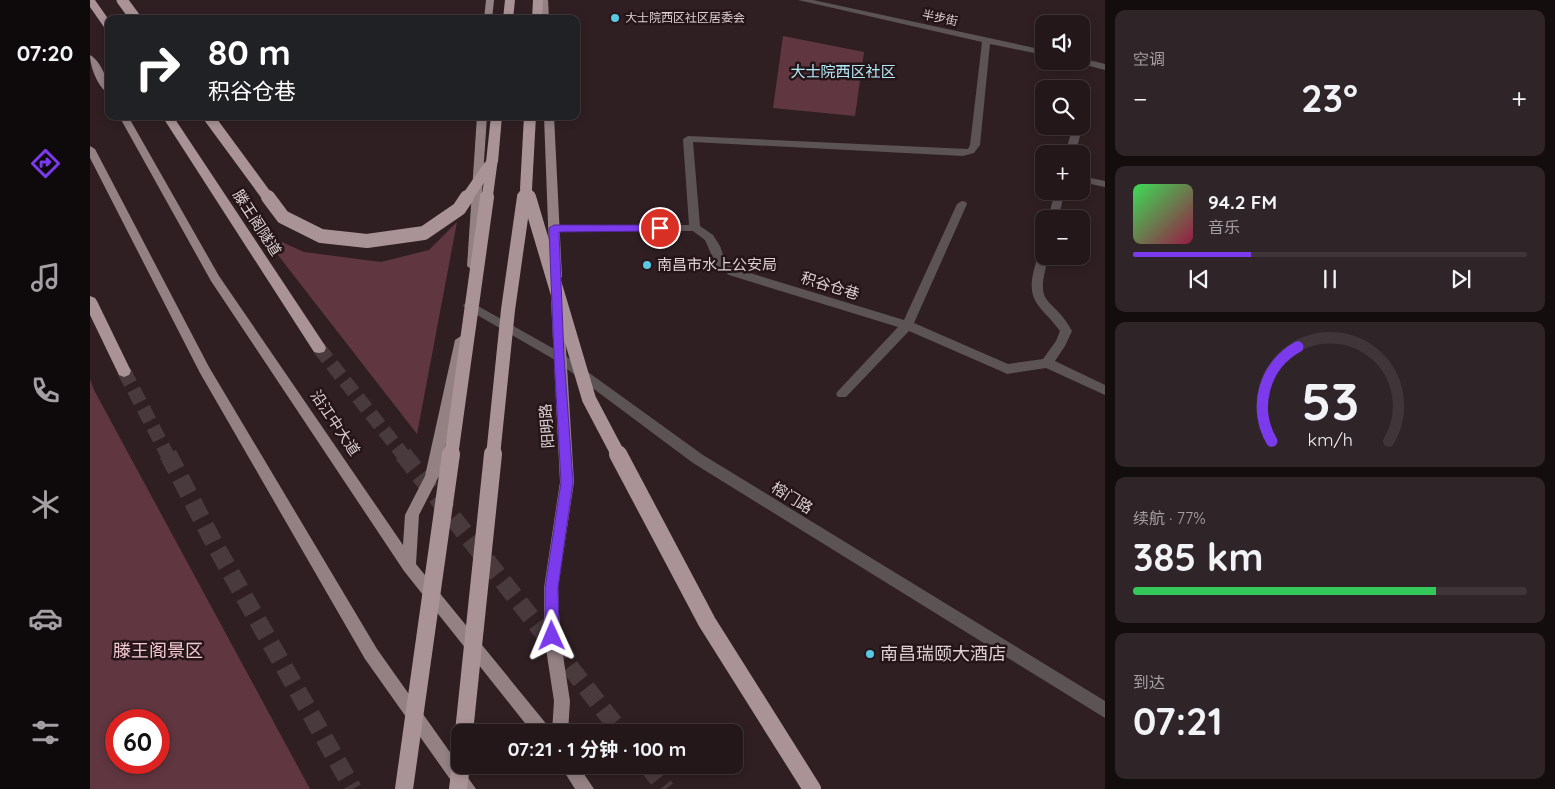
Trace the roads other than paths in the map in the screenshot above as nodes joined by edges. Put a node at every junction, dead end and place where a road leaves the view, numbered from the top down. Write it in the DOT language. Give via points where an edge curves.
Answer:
graph roads {
  1 [pos="90,0"];
  2 [pos="122,0"];
  3 [pos="490,0"];
  4 [pos="510,0"];
  5 [pos="538,0"];
  6 [pos="544,0"];
  7 [pos="802,0"];
  8 [pos="133,15"];
  9 [pos="488,15"];
  10 [pos="508,15"];
  11 [pos="536,15"];
  12 [pos="545,15"];
  13 [pos="105,22"];
  14 [pos="986,40"];
  15 [pos="1035,51"];
  16 [pos="90,58"];
  17 [pos="1090,63"];
  18 [pos="1105,67"];
  19 [pos="105,84"];
  20 [pos="125,120"];
  21 [pos="170,120"];
  22 [pos="211,120"];
  23 [pos="482,120"];
  24 [pos="497,120"];
  25 [pos="530,120"];
  26 [pos="549,120"];
  27 [pos="90,149"];
  28 [pos="492,162"];
  29 [pos="1090,180"];
  30 [pos="1105,184"];
  31 [pos="526,190"];
  32 [pos="962,204"];
  33 [pos="554,228"];
  34 [pos="695,228"];
  35 [pos="1041,265"];
  36 [pos="90,301"];
  37 [pos="469,305"];
  38 [pos="907,325"];
  39 [pos="319,348"];
  40 [pos="559,357"];
  41 [pos="1047,364"];
  42 [pos="124,371"];
  43 [pos="1105,390"];
  44 [pos="842,394"];
  45 [pos="409,566"];
  46 [pos="1105,710"];
  47 [pos="465,724"];
  48 [pos="536,724"];
  49 [pos="561,724"];
  50 [pos="459,774"];
  51 [pos="574,774"];
  52 [pos="404,789"];
  53 [pos="458,789"];
  54 [pos="467,789"];
  55 [pos="585,789"];
  56 [pos="812,789"];
  1 -- 13 [label="highway"];
  2 -- 8 [label="highway, bridge"];
  3 -- 9 [label="main road"];
  4 -- 10 [label="highway"];
  5 -- 11 [label="highway"];
  6 -- 12 [label="main road"];
  7 -- 14 [label="street, 半步街"];
  14 -- 15 [label="street, 半步街"];
  14 -- 34 [label="street" via="975,145 971,151 688,139"];
  16 -- 19 [label="main road"];
  17 -- 18 [label="street"];
  20 -- 45 [label="main road, 沿江中大道" via="215,278"];
  21 -- 39 [label="highway, 滕王阁隧道"];
  22 -- 28 [label="highway, bridge" via="282,217 321,236 367,241 424,233 459,209"];
  23 -- 37 [label="main road"];
  24 -- 28 [label="highway"];
  25 -- 31 [label="highway"];
  26 -- 33 [label="main road, 阳明路"];
  27 -- 54 [label="main road" via="204,370 370,654"];
  28 -- 52 [label="highway, bridge"];
  29 -- 30 [label="street"];
  31 -- 47 [label="highway, bridge" via="508,310"];
  31 -- 56 [label="highway, bridge" via="589,399 707,622"];
  32 -- 38 [label="street"];
  33 -- 34 [label="street"];
  33 -- 40 [label="main road, 阳明路"];
  34 -- 38 [label="street, 积谷仓巷" via="707,234 716,246 720,262 734,272"];
  35 -- 41 [label="street" via="1036,293 1042,305 1066,331"];
  36 -- 42 [label="highway"];
  37 -- 40 [label="street, 榕门路"];
  37 -- 45 [label="main road" via="432,476 412,515"];
  38 -- 41 [label="street, 积谷仓巷" via="1007,369"];
  38 -- 44 [label="street"];
  40 -- 46 [label="street, 榕门路" via="698,459"];
  40 -- 49 [label="main road, 阳明路" via="567,482 551,588 552,636 562,701"];
  41 -- 43 [label="street"];
  45 -- 48 [label="main road, 沿江中大道"];
  50 -- 53 [label="highway, bridge"];
  51 -- 55 [label="main road"];
}
